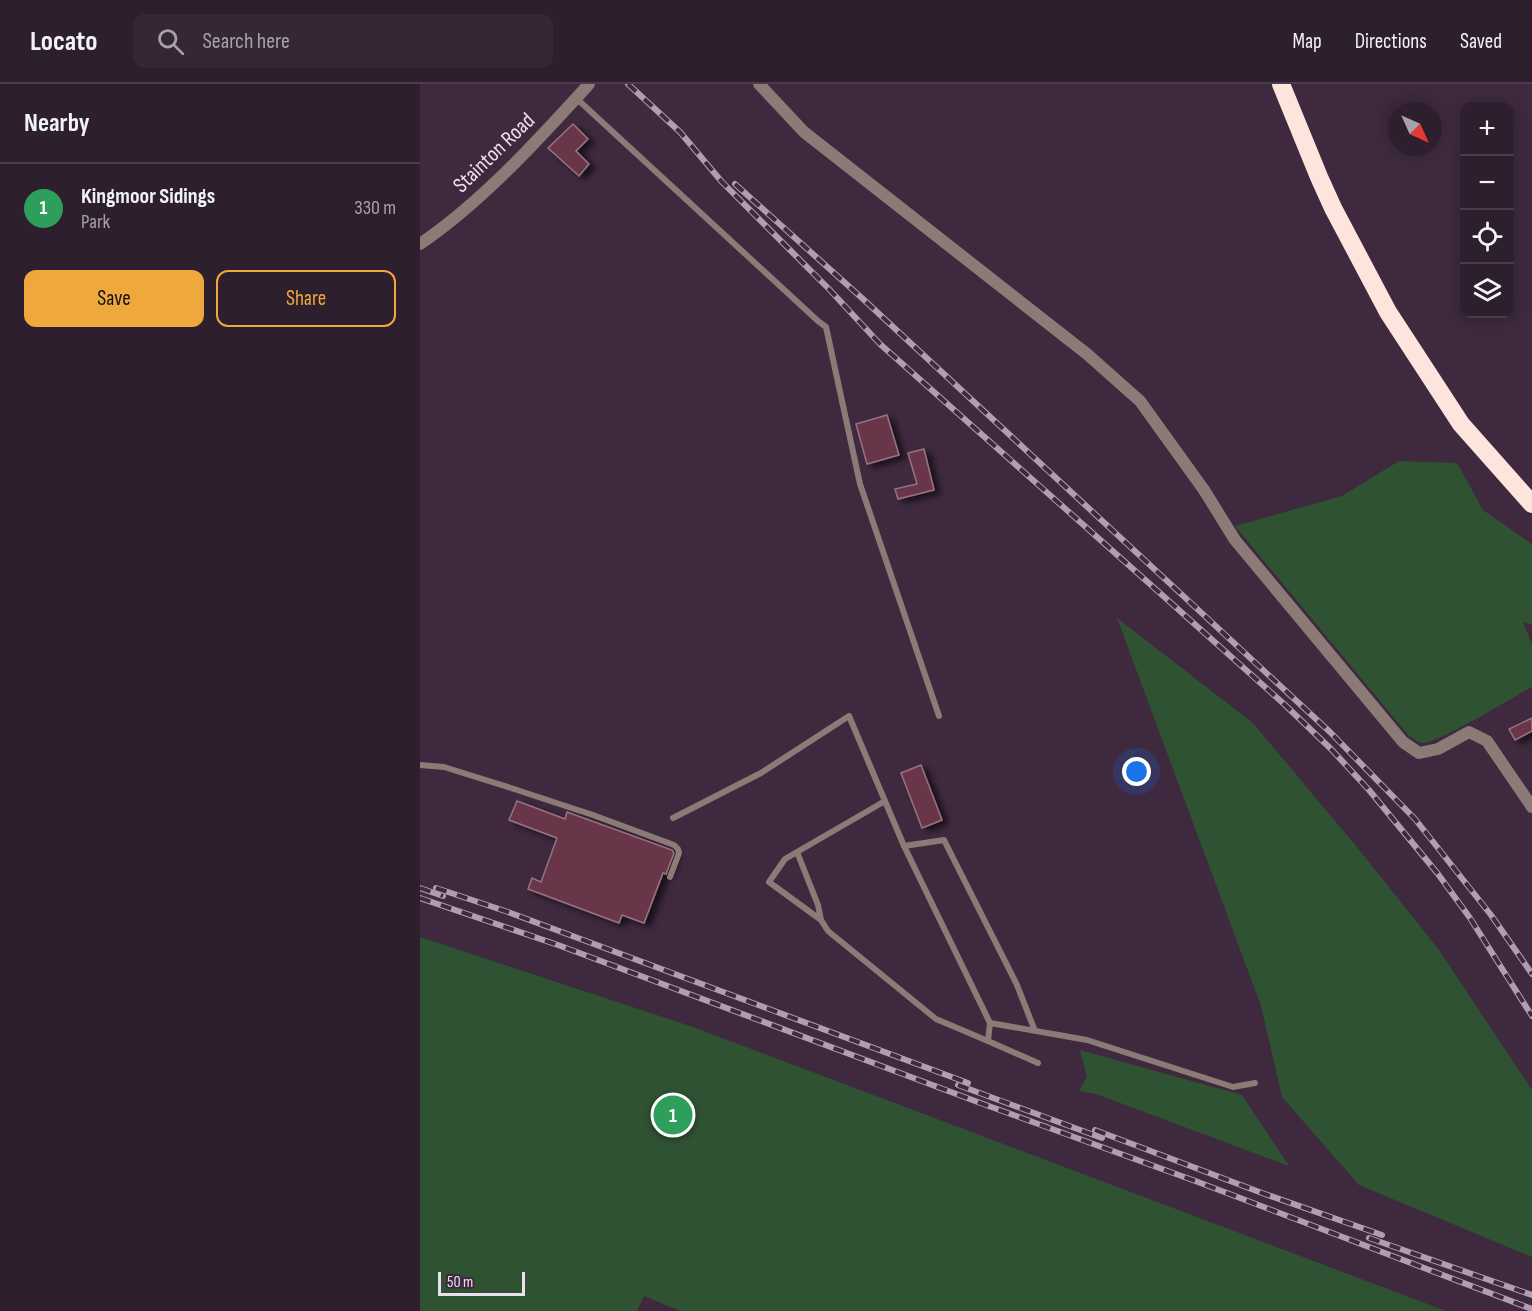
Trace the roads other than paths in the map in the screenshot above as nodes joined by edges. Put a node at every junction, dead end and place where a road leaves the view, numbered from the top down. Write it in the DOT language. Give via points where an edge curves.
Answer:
graph roads {
  1 [pos="589,84"];
  2 [pos="759,84"];
  3 [pos="1281,84"];
  4 [pos="576,98"];
  5 [pos="420,244"];
  6 [pos="1532,504"];
  7 [pos="939,716"];
  8 [pos="420,765"];
  9 [pos="885,801"];
  10 [pos="1532,807"];
  11 [pos="673,818"];
  12 [pos="904,846"];
  13 [pos="797,852"];
  14 [pos="670,877"];
  15 [pos="821,920"];
  16 [pos="990,1023"];
  17 [pos="1035,1031"];
  18 [pos="988,1041"];
  19 [pos="1038,1063"];
  20 [pos="1255,1083"];
  1 -- 4 [label="street, Stainton Road"];
  2 -- 10 [label="street" via="804,132 1087,354 1140,401 1235,540 1403,742 1419,753 1438,749 1469,732 1487,741"];
  3 -- 6 [label="highway" via="1333,208 1388,312 1461,424"];
  4 -- 5 [label="street, Stainton Road" via="483,192"];
  4 -- 7 [label="lane" via="826,327 860,484"];
  8 -- 14 [label="lane" via="444,767 511,788 674,845 679,853"];
  9 -- 11 [label="lane" via="849,716 760,773"];
  9 -- 12 [label="lane"];
  9 -- 13 [label="lane"];
  12 -- 16 [label="lane"];
  12 -- 17 [label="lane" via="944,840 1012,975"];
  13 -- 15 [label="lane"];
  13 -- 15 [label="lane" via="785,859 769,882"];
  15 -- 18 [label="lane" via="828,931 936,1019"];
  16 -- 17 [label="lane"];
  16 -- 18 [label="lane"];
  17 -- 20 [label="lane" via="1087,1040 1233,1087"];
  18 -- 19 [label="lane"];
}
